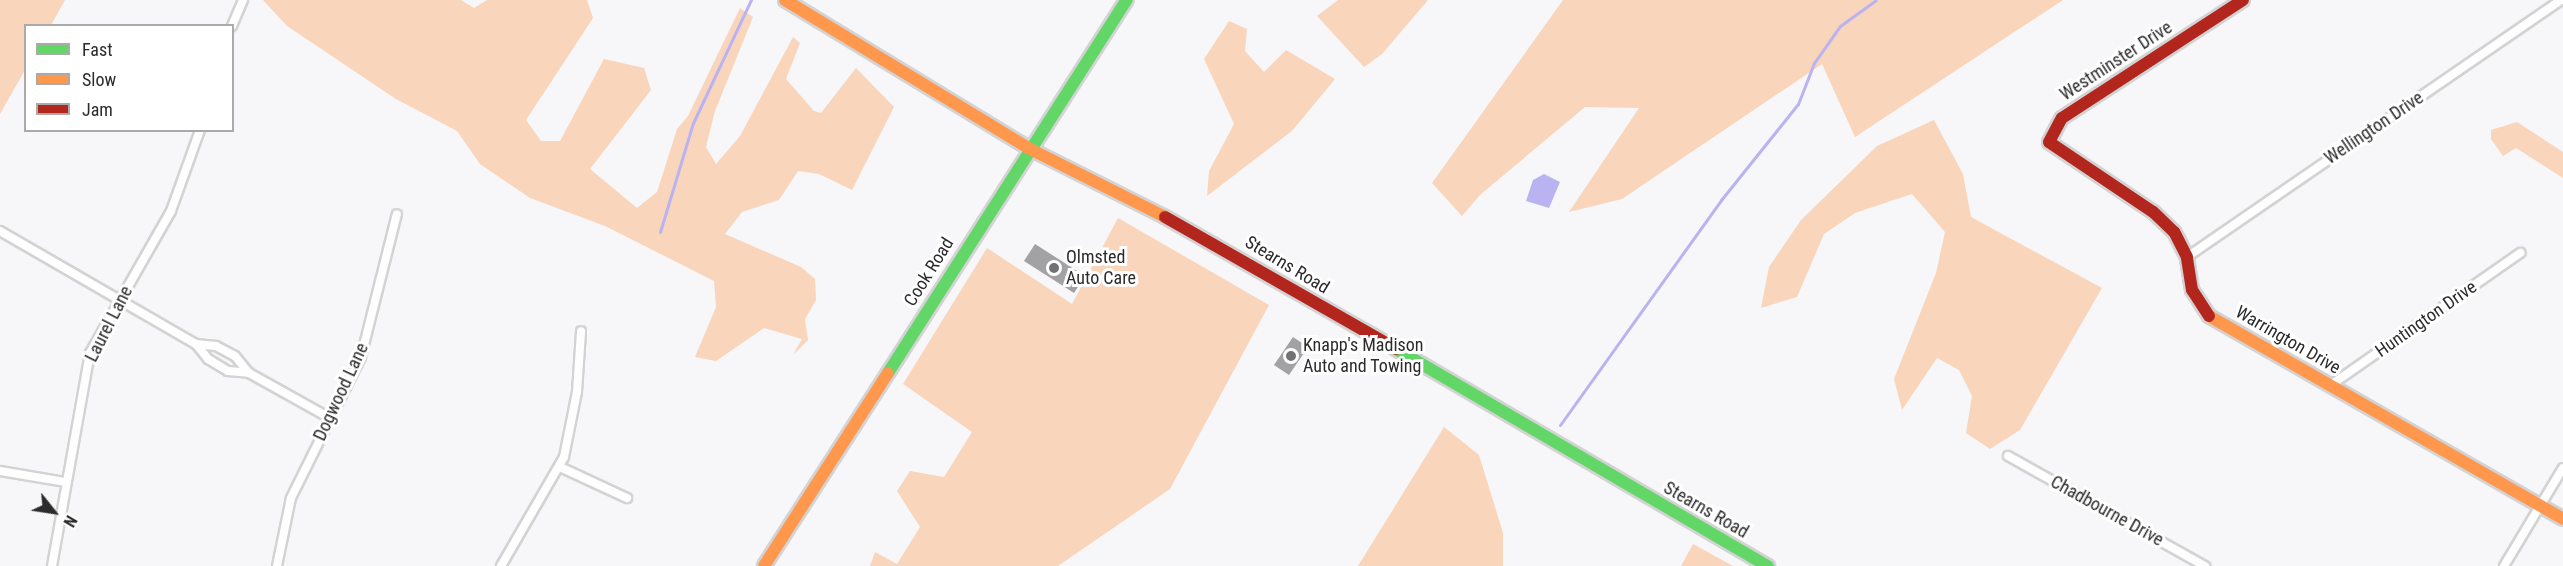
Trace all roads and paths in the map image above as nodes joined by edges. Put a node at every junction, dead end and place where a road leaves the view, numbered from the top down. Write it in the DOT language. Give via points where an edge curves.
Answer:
graph roads {
  1 [pos="243,0"];
  2 [pos="785,0"];
  3 [pos="1127,0"];
  4 [pos="2243,0"];
  5 [pos="2561,0"];
  6 [pos="233,24"];
  7 [pos="199,132"];
  8 [pos="2049,142"];
  9 [pos="1028,148"];
  10 [pos="397,214"];
  11 [pos="0,231"];
  12 [pos="2520,253"];
  13 [pos="2187,257"];
  14 [pos="120,298"];
  15 [pos="581,331"];
  16 [pos="196,344"];
  17 [pos="249,374"];
  18 [pos="2331,385"];
  19 [pos="330,418"];
  20 [pos="2008,456"];
  21 [pos="560,466"];
  22 [pos="2563,468"];
  23 [pos="0,471"];
  24 [pos="65,482"];
  25 [pos="627,498"];
  26 [pos="2540,506"];
  27 [pos="2563,519"];
  28 [pos="52,566"];
  29 [pos="276,566"];
  30 [pos="501,566"];
  31 [pos="764,566"];
  32 [pos="1768,566"];
  33 [pos="2205,566"];
  34 [pos="2504,566"];
  1 -- 6 [label="street"];
  2 -- 9 [label="street, Stearns Road"];
  3 -- 9 [label="street, Cook Road"];
  4 -- 8 [label="street, Westminster Drive" via="2062,118"];
  5 -- 13 [label="street, Wellington Drive"];
  7 -- 14 [label="street, Laurel Lane" via="171,211"];
  8 -- 13 [label="street, Warrington Drive" via="2153,212 2174,232"];
  9 -- 31 [label="street, Cook Road"];
  9 -- 32 [label="street, Stearns Road" via="1212,241"];
  10 -- 19 [label="street, Dogwood Lane" via="361,357"];
  11 -- 14 [label="street"];
  12 -- 18 [label="street, Huntington Drive"];
  13 -- 18 [label="street, Warrington Drive" via="2192,290 2206,314"];
  14 -- 16 [label="street"];
  14 -- 24 [label="street, Laurel Lane" via="90,353"];
  15 -- 21 [label="street" via="577,392"];
  16 -- 17 [label="street" via="208,359 228,370"];
  16 -- 17 [label="street" via="216,346 235,356"];
  17 -- 19 [label="street"];
  18 -- 26 [label="street, Warrington Drive"];
  19 -- 29 [label="street, Dogwood Lane" via="291,498"];
  20 -- 33 [label="street, Chadbourne Drive"];
  21 -- 25 [label="street"];
  21 -- 30 [label="street"];
  22 -- 26 [label="street"];
  23 -- 24 [label="street"];
  24 -- 28 [label="street, Laurel Lane"];
  26 -- 27 [label="street, Warrington Drive"];
  26 -- 34 [label="street"];
}
